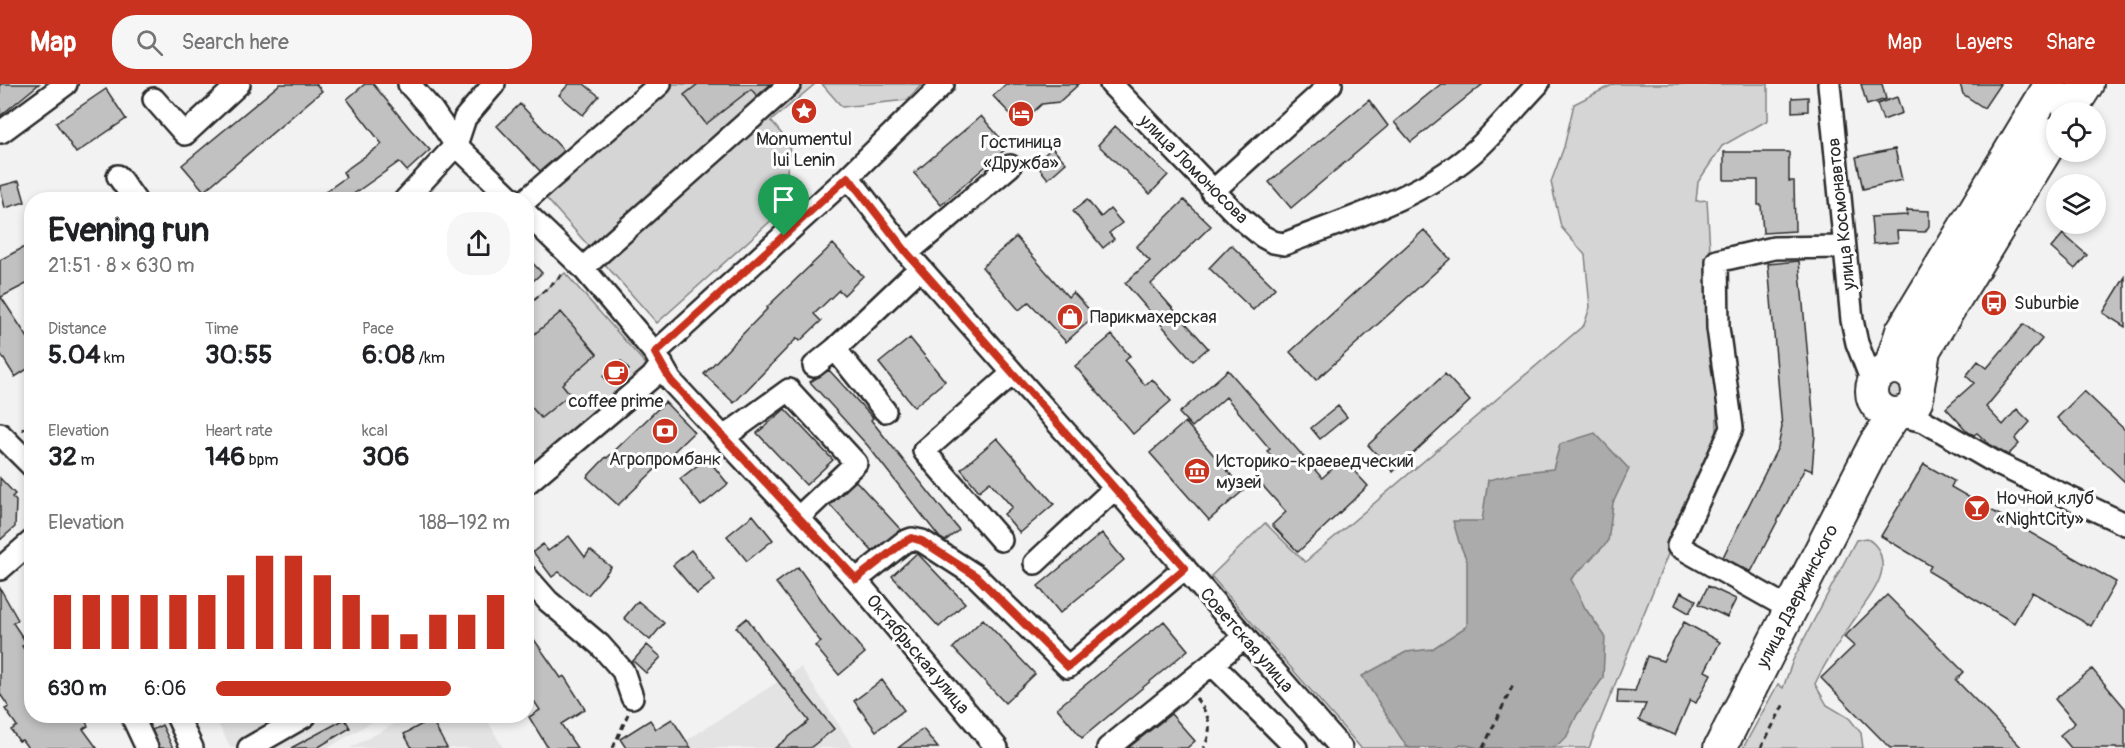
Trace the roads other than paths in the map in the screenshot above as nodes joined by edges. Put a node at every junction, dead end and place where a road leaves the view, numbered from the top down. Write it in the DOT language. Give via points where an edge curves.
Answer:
graph roads {
  1 [pos="66,84"];
  2 [pos="239,84"];
  3 [pos="409,84"];
  4 [pos="494,84"];
  5 [pos="660,84"];
  6 [pos="790,84"];
  7 [pos="943,84"];
  8 [pos="1111,84"];
  9 [pos="1331,84"];
  10 [pos="1538,84"];
  11 [pos="1829,84"];
  12 [pos="2051,84"];
  13 [pos="2086,84"];
  14 [pos="154,99"];
  15 [pos="2075,102"];
  16 [pos="1,132"];
  17 [pos="456,145"];
  18 [pos="2046,149"];
  19 [pos="1010,166"];
  20 [pos="118,176"];
  21 [pos="848,177"];
  22 [pos="129,192"];
  23 [pos="412,192"];
  24 [pos="505,192"];
  25 [pos="1212,192"];
  26 [pos="534,193"];
  27 [pos="534,221"];
  28 [pos="1844,247"];
  29 [pos="914,260"];
  30 [pos="579,264"];
  31 [pos="836,349"];
  32 [pos="659,358"];
  33 [pos="814,366"];
  34 [pos="1013,373"];
  35 [pos="1900,396"];
  36 [pos="885,411"];
  37 [pos="0,434"];
  38 [pos="724,437"];
  39 [pos="24,458"];
  40 [pos="534,477"];
  41 [pos="1115,488"];
  42 [pos="799,517"];
  43 [pos="2125,524"];
  44 [pos="1001,540"];
  45 [pos="24,548"];
  46 [pos="1035,563"];
  47 [pos="1185,568"];
  48 [pos="0,569"];
  49 [pos="856,579"];
  50 [pos="534,585"];
  51 [pos="1790,609"];
  52 [pos="1245,637"];
  53 [pos="1212,664"];
  54 [pos="632,697"];
  55 [pos="135,723"];
  56 [pos="180,723"];
  57 [pos="293,723"];
  58 [pos="147,748"];
  59 [pos="192,748"];
  60 [pos="249,748"];
  61 [pos="997,748"];
  62 [pos="1108,748"];
  63 [pos="1296,748"];
  64 [pos="1341,748"];
  65 [pos="1720,748"];
  1 -- 16 [label="street"];
  2 -- 14 [label="street" via="185,134"];
  3 -- 17 [label="street"];
  4 -- 17 [label="street" via="465,118"];
  5 -- 26 [label="street"];
  6 -- 30 [label="street"];
  7 -- 21 [label="street"];
  8 -- 25 [label="street, улица Ломоносова"];
  9 -- 25 [label="street"];
  10 -- 25 [label="street, улица Ломоносова" via="1477,149 1441,175 1400,197 1284,244 1262,236"];
  11 -- 28 [label="street, улица Космонавтов"];
  12 -- 35 [label="highway, улица Дзержинского" via="1902,331"];
  13 -- 15 [label="highway"];
  17 -- 23 [label="street"];
  17 -- 24 [label="street"];
  18 -- 35 [label="highway, улица Дзержинского"];
  19 -- 29 [label="street"];
  20 -- 22 [label="street"];
  21 -- 29 [label="street, Советская улица"];
  21 -- 32 [label="street"];
  27 -- 30 [label="street, Октябрьская улица"];
  28 -- 35 [label="street, улица Космонавтов" via="1857,343"];
  28 -- 51 [label="street" via="1774,248 1717,261 1718,328 1732,428 1678,546"];
  29 -- 31 [label="street"];
  29 -- 34 [label="street, Советская улица"];
  30 -- 32 [label="street, Октябрьская улица"];
  31 -- 33 [label="street"];
  31 -- 36 [label="street"];
  32 -- 38 [label="street, Октябрьская улица" via="671,381"];
  32 -- 40 [label="street" via="652,377"];
  34 -- 41 [label="street, Советская улица"];
  34 -- 44 [label="street" via="924,451"];
  35 -- 43 [label="street" via="1998,464"];
  35 -- 51 [label="highway, улица Дзержинского"];
  37 -- 39 [label="street"];
  38 -- 42 [label="street, Октябрьская улица"];
  38 -- 42 [label="street" via="789,390 856,463"];
  41 -- 46 [label="street"];
  41 -- 47 [label="street, Советская улица"];
  42 -- 49 [label="street, Октябрьская улица"];
  45 -- 48 [label="street"];
  47 -- 49 [label="street" via="1068,667 976,576 922,541 912,538 904,542"];
  47 -- 52 [label="street, Советская улица"];
  49 -- 61 [label="street, Октябрьская улица"];
  50 -- 54 [label="street" via="623,671"];
  51 -- 65 [label="highway, улица Дзержинского"];
  52 -- 53 [label="street"];
  52 -- 64 [label="street, Советская улица"];
  53 -- 62 [label="street"];
  53 -- 63 [label="street"];
  55 -- 58 [label="street"];
  56 -- 59 [label="street"];
  57 -- 60 [label="street"];
}
